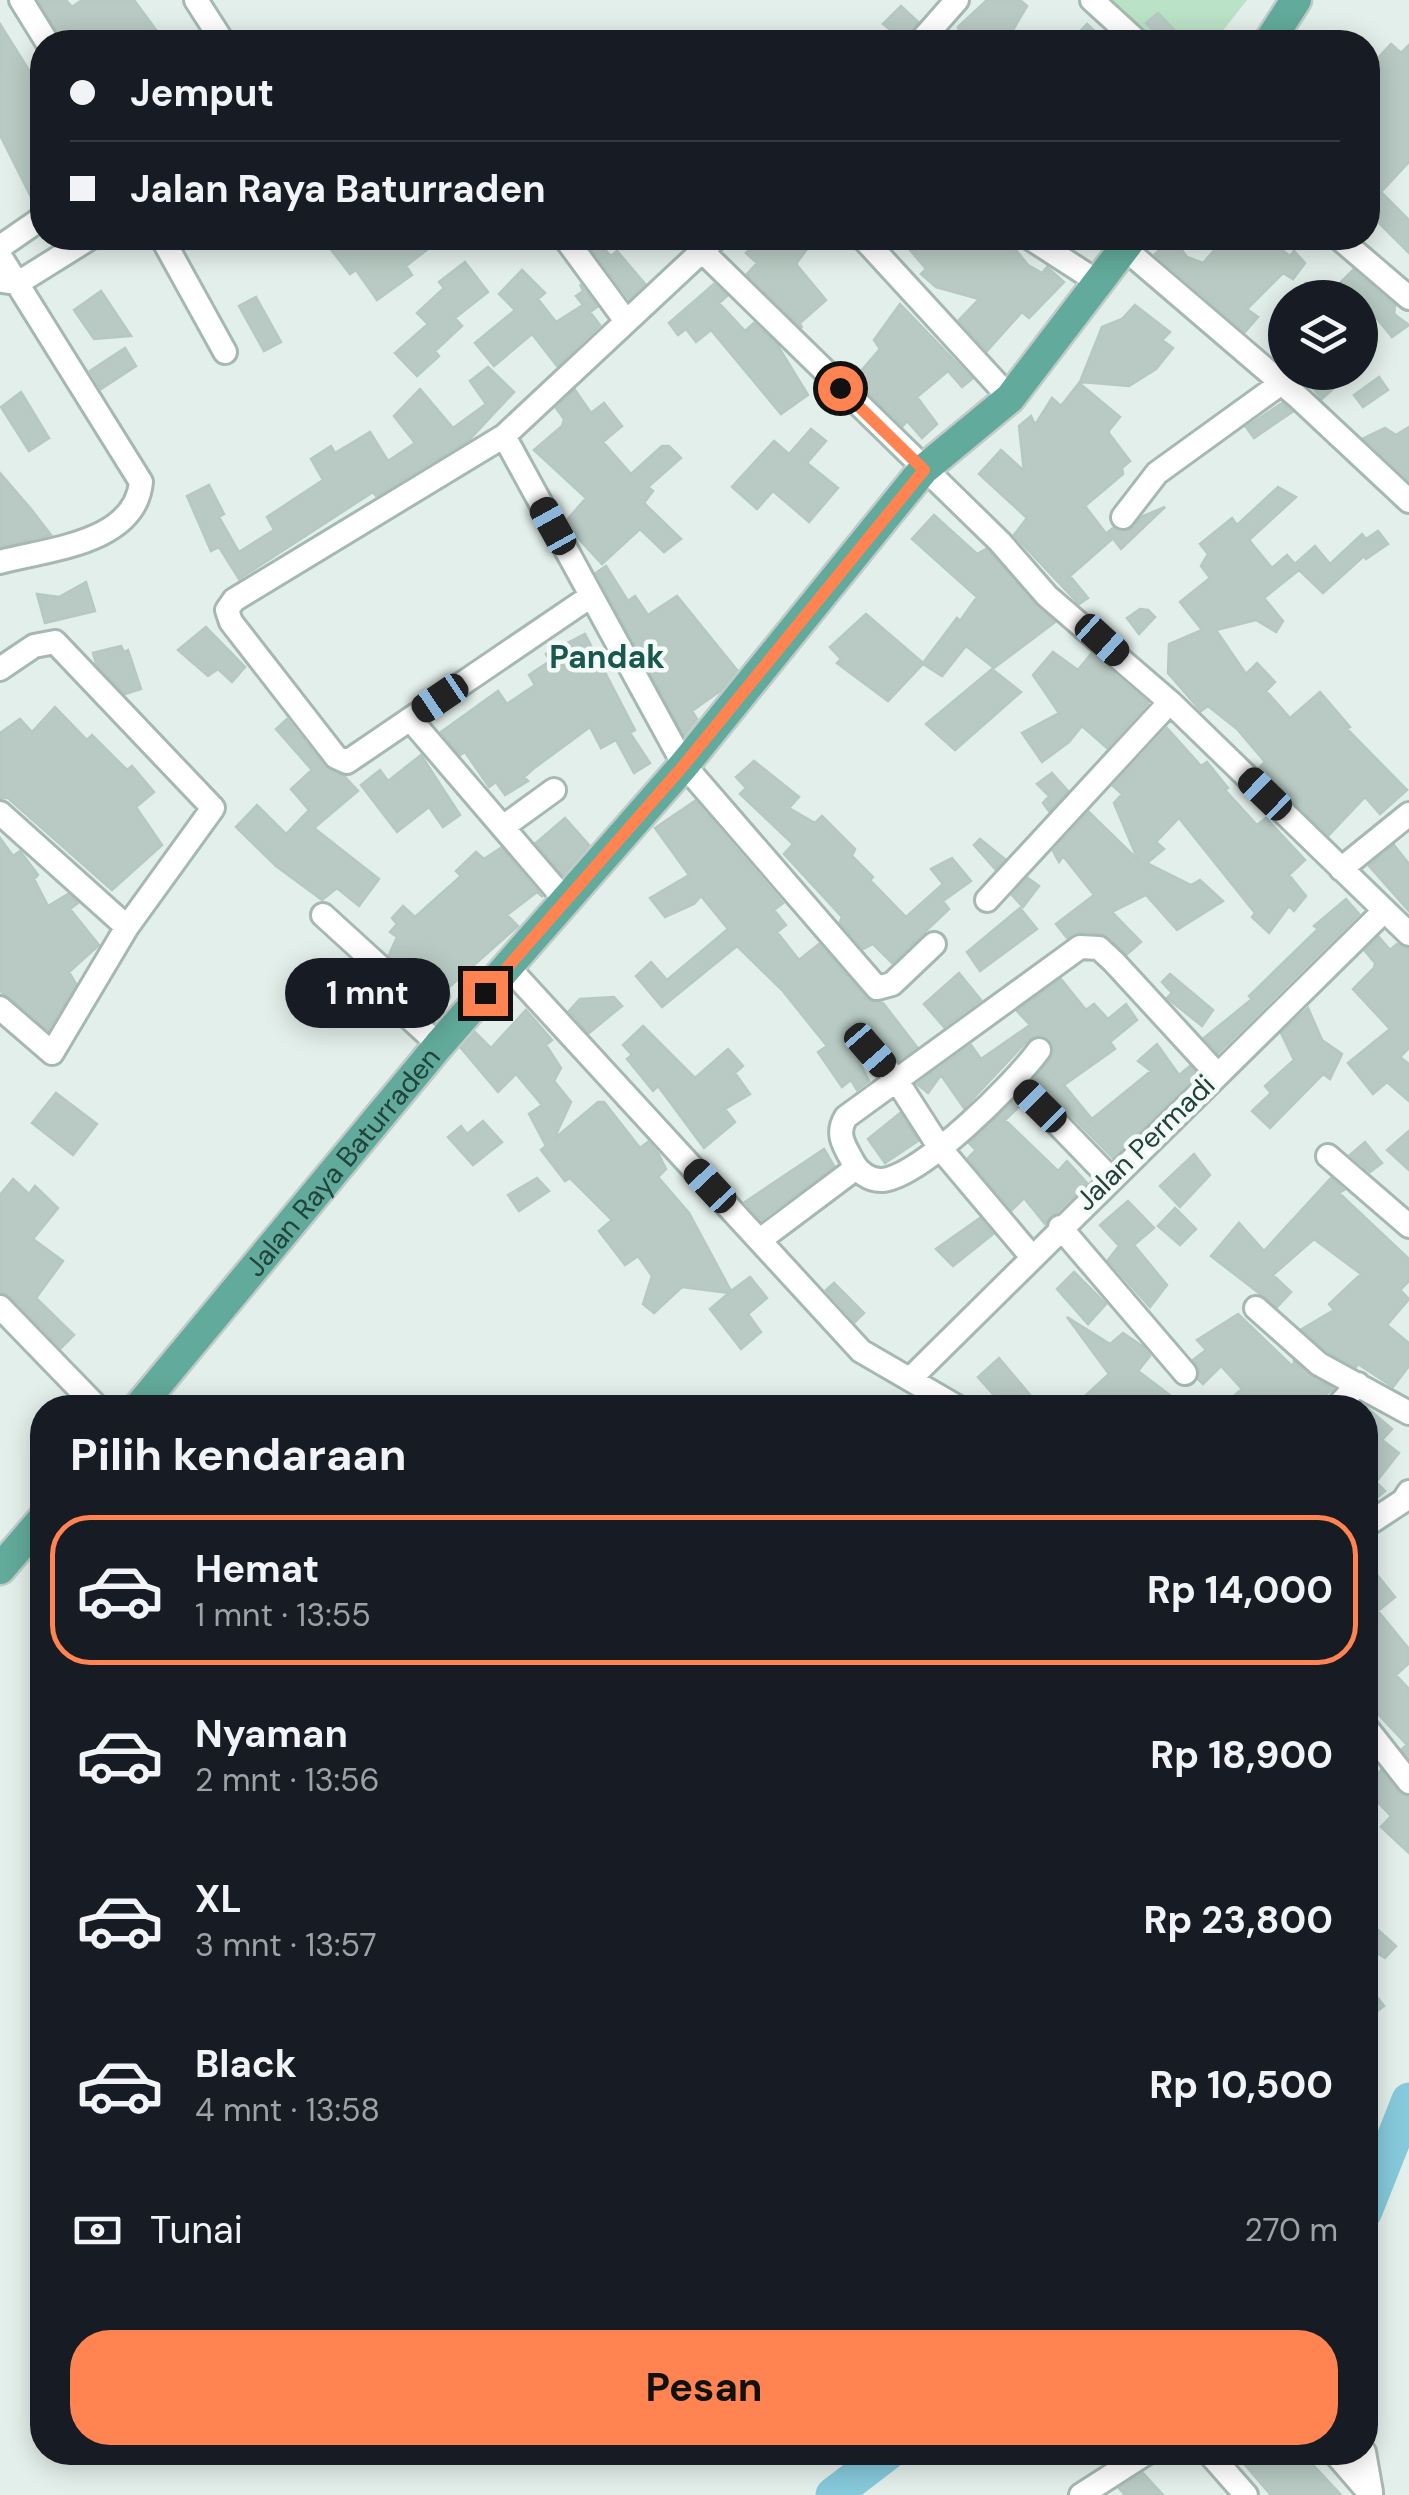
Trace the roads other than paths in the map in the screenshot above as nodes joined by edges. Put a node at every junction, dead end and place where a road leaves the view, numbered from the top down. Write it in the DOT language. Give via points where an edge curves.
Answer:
graph roads {
  1 [pos="22,0"];
  2 [pos="196,0"];
  3 [pos="957,0"];
  4 [pos="1092,0"];
  5 [pos="1296,0"];
  6 [pos="40,30"];
  7 [pos="215,30"];
  8 [pos="931,30"];
  9 [pos="1125,30"];
  10 [pos="1277,30"];
  11 [pos="30,226"];
  12 [pos="0,247"];
  13 [pos="68,250"];
  14 [pos="169,250"];
  15 [pos="574,250"];
  16 [pos="703,250"];
  17 [pos="715,250"];
  18 [pos="875,250"];
  19 [pos="1049,250"];
  20 [pos="1123,250"];
  21 [pos="1136,250"];
  22 [pos="1352,250"];
  23 [pos="0,256"];
  24 [pos="9,282"];
  25 [pos="1098,282"];
  26 [pos="1409,298"];
  27 [pos="626,321"];
  28 [pos="226,352"];
  29 [pos="1268,373"];
  30 [pos="1272,390"];
  31 [pos="1287,390"];
  32 [pos="1010,398"];
  33 [pos="504,436"];
  34 [pos="924,470"];
  35 [pos="1409,501"];
  36 [pos="1123,517"];
  37 [pos="0,562"];
  38 [pos="592,596"];
  39 [pos="0,669"];
  40 [pos="1170,702"];
  41 [pos="410,719"];
  42 [pos="684,765"];
  43 [pos="554,790"];
  44 [pos="0,812"];
  45 [pos="1409,814"];
  46 [pos="502,828"];
  47 [pos="1341,868"];
  48 [pos="987,900"];
  49 [pos="566,901"];
  50 [pos="1384,911"];
  51 [pos="323,915"];
  52 [pos="127,927"];
  53 [pos="1409,934"];
  54 [pos="934,944"];
  55 [pos="508,967"];
  56 [pos="0,1008"];
  57 [pos="439,1045"];
  58 [pos="870,1050"];
  59 [pos="1039,1050"];
  60 [pos="1217,1074"];
  61 [pos="1016,1081"];
  62 [pos="897,1082"];
  63 [pos="940,1148"];
  64 [pos="1328,1156"];
  65 [pos="856,1168"];
  66 [pos="1110,1178"];
  67 [pos="1409,1226"];
  68 [pos="1060,1227"];
  69 [pos="760,1240"];
  70 [pos="1032,1257"];
  71 [pos="0,1307"];
  72 [pos="1256,1308"];
  73 [pos="1185,1372"];
  74 [pos="910,1379"];
  75 [pos="1358,1384"];
  76 [pos="85,1395"];
  77 [pos="149,1395"];
  78 [pos="936,1395"];
  79 [pos="1348,1395"];
  80 [pos="1409,1412"];
  81 [pos="1409,1492"];
  82 [pos="1378,1517"];
  83 [pos="30,1534"];
  84 [pos="0,1569"];
  85 [pos="1378,1743"];
  86 [pos="1409,1782"];
  87 [pos="1130,2465"];
  88 [pos="1219,2465"];
  89 [pos="1345,2465"];
  90 [pos="1366,2465"];
  91 [pos="1090,2493"];
  92 [pos="1246,2495"];
  1 -- 6 [label="street"];
  2 -- 7 [label="street"];
  3 -- 8 [label="street"];
  4 -- 9 [label="street"];
  5 -- 10 [label="main road"];
  11 -- 12 [label="street"];
  13 -- 24 [label="street"];
  14 -- 28 [label="street"];
  15 -- 27 [label="street"];
  16 -- 27 [label="street"];
  17 -- 34 [label="street"];
  18 -- 32 [label="street"];
  19 -- 25 [label="street"];
  20 -- 25 [label="main road, Jalan Raya Baturraden"];
  21 -- 29 [label="street"];
  22 -- 26 [label="street"];
  23 -- 24 [label="street"];
  24 -- 37 [label="street" via="141,482 112,530"];
  25 -- 32 [label="main road, Jalan Raya Baturraden"];
  27 -- 33 [label="street"];
  30 -- 36 [label="street" via="1157,472"];
  31 -- 35 [label="street"];
  32 -- 34 [label="main road, Jalan Raya Baturraden"];
  33 -- 38 [label="street"];
  33 -- 41 [label="street" via="227,610 340,760 347,762"];
  34 -- 40 [label="street" via="1046,596"];
  34 -- 42 [label="main road, Jalan Raya Baturraden"];
  38 -- 41 [label="street"];
  38 -- 42 [label="street"];
  39 -- 52 [label="street" via="34,646 55,642 212,803 210,818"];
  40 -- 47 [label="street"];
  40 -- 48 [label="street"];
  41 -- 46 [label="street"];
  42 -- 49 [label="main road, Jalan Raya Baturraden"];
  42 -- 54 [label="street" via="877,988 892,984"];
  43 -- 46 [label="street"];
  44 -- 52 [label="street"];
  45 -- 47 [label="street"];
  46 -- 49 [label="street"];
  47 -- 50 [label="street"];
  49 -- 55 [label="main road, Jalan Raya Baturraden"];
  50 -- 53 [label="street"];
  50 -- 60 [label="street, Jalan Permadi"];
  51 -- 57 [label="street" via="392,977 400,1009"];
  52 -- 56 [label="street" via="52,1053"];
  55 -- 57 [label="main road, Jalan Raya Baturraden"];
  55 -- 69 [label="street"];
  57 -- 77 [label="main road, Jalan Raya Baturraden"];
  58 -- 62 [label="street"];
  59 -- 61 [label="street"];
  60 -- 62 [label="street" via="1114,962 1089,944"];
  60 -- 66 [label="street, Jalan Permadi"];
  61 -- 63 [label="street"];
  61 -- 66 [label="street"];
  62 -- 63 [label="street"];
  62 -- 65 [label="street" via="840,1127"];
  63 -- 65 [label="street" via="888,1179 869,1178"];
  63 -- 70 [label="street"];
  64 -- 67 [label="street"];
  65 -- 69 [label="street"];
  66 -- 68 [label="street, Jalan Permadi"];
  68 -- 70 [label="street, Jalan Permadi"];
  68 -- 73 [label="street"];
  69 -- 74 [label="street" via="861,1352"];
  70 -- 74 [label="street, Jalan Permadi"];
  71 -- 76 [label="street"];
  72 -- 75 [label="street" via="1319,1364"];
  74 -- 78 [label="street"];
  75 -- 79 [label="street"];
  75 -- 80 [label="street"];
  81 -- 82 [label="street"];
  83 -- 84 [label="main road"];
  85 -- 86 [label="street"];
  87 -- 91 [label="street"];
  88 -- 92 [label="street"];
  89 -- 90 [label="street" via="1371,2495"];
}
